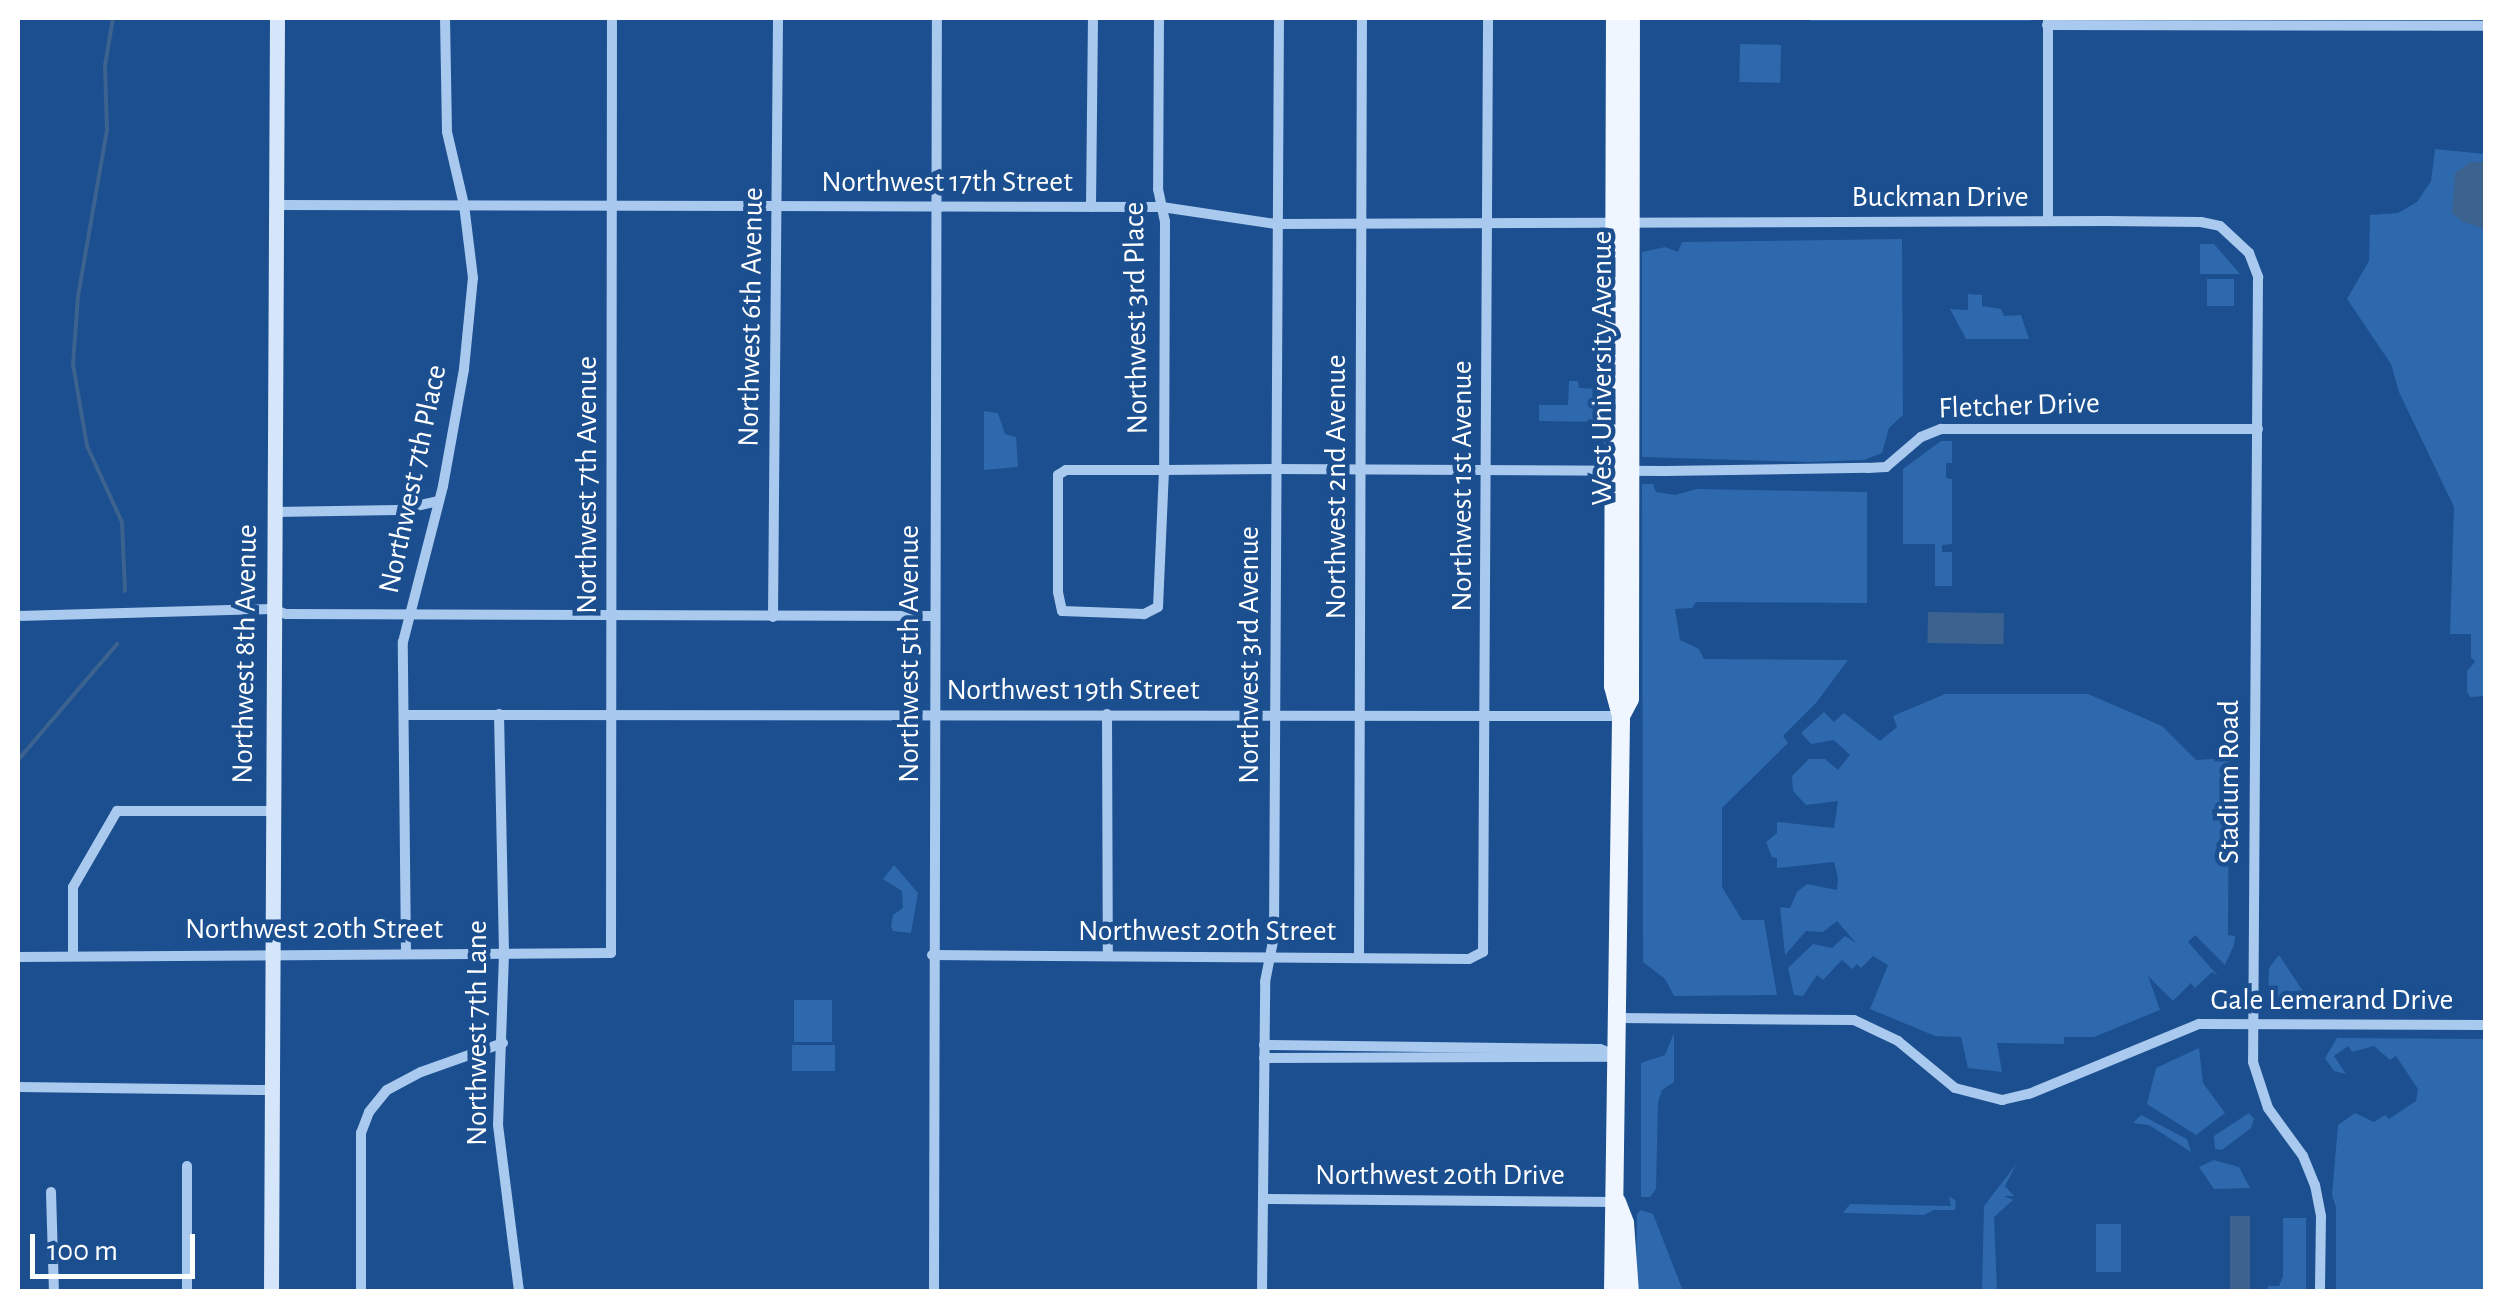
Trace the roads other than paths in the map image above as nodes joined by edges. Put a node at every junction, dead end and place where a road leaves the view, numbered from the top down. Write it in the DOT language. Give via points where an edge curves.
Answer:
graph roads {
  1 [pos="277,18"];
  2 [pos="444,18"];
  3 [pos="612,18"];
  4 [pos="778,18"];
  5 [pos="937,18"];
  6 [pos="1093,18"];
  7 [pos="1159,18"];
  8 [pos="1279,18"];
  9 [pos="1362,18"];
  10 [pos="1488,18"];
  11 [pos="1614,18"];
  12 [pos="1631,18"];
  13 [pos="2455,21"];
  14 [pos="2048,22"];
  15 [pos="2486,26"];
  16 [pos="276,205"];
  17 [pos="464,205"];
  18 [pos="613,206"];
  19 [pos="937,206"];
  20 [pos="778,207"];
  21 [pos="1091,207"];
  22 [pos="1162,207"];
  23 [pos="2048,221"];
  24 [pos="1276,224"];
  25 [pos="1362,224"];
  26 [pos="1623,225"];
  27 [pos="1488,226"];
  28 [pos="2252,257"];
  29 [pos="2258,429"];
  30 [pos="1164,470"];
  31 [pos="1274,470"];
  32 [pos="1361,471"];
  33 [pos="1622,471"];
  34 [pos="1487,472"];
  35 [pos="439,501"];
  36 [pos="274,512"];
  37 [pos="272,609"];
  38 [pos="1150,613"];
  39 [pos="408,615"];
  40 [pos="18,616"];
  41 [pos="934,616"];
  42 [pos="612,617"];
  43 [pos="773,618"];
  44 [pos="499,714"];
  45 [pos="612,714"];
  46 [pos="934,714"];
  47 [pos="1107,714"];
  48 [pos="406,715"];
  49 [pos="1273,715"];
  50 [pos="1486,715"];
  51 [pos="1361,716"];
  52 [pos="1621,716"];
  53 [pos="272,811"];
  54 [pos="611,952"];
  55 [pos="272,954"];
  56 [pos="406,954"];
  57 [pos="504,954"];
  58 [pos="1481,954"];
  59 [pos="72,955"];
  60 [pos="932,955"];
  61 [pos="1108,955"];
  62 [pos="18,957"];
  63 [pos="1359,957"];
  64 [pos="1270,958"];
  65 [pos="1618,1018"];
  66 [pos="2252,1024"];
  67 [pos="2486,1025"];
  68 [pos="503,1043"];
  69 [pos="1264,1045"];
  70 [pos="1350,1046"];
  71 [pos="1436,1046"];
  72 [pos="1618,1056"];
  73 [pos="1264,1058"];
  74 [pos="1350,1059"];
  75 [pos="1436,1059"];
  76 [pos="18,1087"];
  77 [pos="272,1090"];
  78 [pos="187,1166"];
  79 [pos="52,1192"];
  80 [pos="1263,1200"];
  81 [pos="1616,1202"];
  82 [pos="54,1292"];
  83 [pos="187,1292"];
  84 [pos="271,1292"];
  85 [pos="361,1292"];
  86 [pos="518,1292"];
  87 [pos="934,1292"];
  88 [pos="1262,1292"];
  89 [pos="1613,1292"];
  90 [pos="1630,1292"];
  91 [pos="2320,1292"];
  1 -- 16 [label="street, Northwest 8th Avenue"];
  2 -- 17 [label="street, Northwest 7th Place" via="447,132"];
  3 -- 18 [label="street, Northwest 7th Avenue"];
  4 -- 20 [label="street, Northwest 6th Avenue"];
  5 -- 19 [label="street, Northwest 5th Avenue"];
  6 -- 21 [label="street"];
  7 -- 22 [label="street, Northwest 3rd Place"];
  8 -- 24 [label="street, Northwest 3rd Avenue"];
  9 -- 25 [label="street, Northwest 2nd Avenue"];
  10 -- 27 [label="street, Northwest 1st Avenue"];
  11 -- 26 [label="main road, West University Avenue"];
  12 -- 26 [label="main road, West University Avenue"];
  13 -- 14 [label="street"];
  13 -- 15 [label="street"];
  14 -- 23 [label="street"];
  16 -- 17 [label="street, Northwest 17th Street"];
  16 -- 36 [label="street, Northwest 8th Avenue"];
  17 -- 18 [label="street, Northwest 17th Street"];
  17 -- 35 [label="street, Northwest 7th Place" via="474,278"];
  18 -- 20 [label="street, Northwest 17th Street"];
  18 -- 42 [label="street, Northwest 7th Avenue"];
  19 -- 20 [label="street, Northwest 17th Street"];
  19 -- 21 [label="street, Northwest 17th Street"];
  19 -- 41 [label="street, Northwest 5th Avenue"];
  20 -- 43 [label="street, Northwest 6th Avenue"];
  21 -- 22 [label="street, Northwest 17th Street"];
  22 -- 24 [label="street, Northwest 17th Street"];
  22 -- 30 [label="street, Northwest 3rd Place"];
  23 -- 26 [label="street, Buckman Drive"];
  23 -- 28 [label="street, Buckman Drive" via="2208,222"];
  24 -- 25 [label="street, Northwest 17th Street"];
  24 -- 31 [label="street, Northwest 3rd Avenue"];
  25 -- 27 [label="street, Northwest 17th Street"];
  25 -- 32 [label="street, Northwest 2nd Avenue"];
  26 -- 27 [label="street, Northwest 17th Street"];
  26 -- 33 [label="main road, West University Avenue"];
  27 -- 34 [label="street, Northwest 1st Avenue"];
  28 -- 29 [label="street, Stadium Road" via="2258,277"];
  29 -- 33 [label="street, Fletcher Drive" via="1941,429 1921,436 1886,467"];
  29 -- 66 [label="street, Stadium Road"];
  30 -- 31 [label="street, Fletcher Drive"];
  30 -- 38 [label="street, Northwest 3rd Place" via="1158,607"];
  30 -- 38 [label="street, Fletcher Drive" via="1058,475 1062,611"];
  31 -- 32 [label="street, Fletcher Drive"];
  31 -- 49 [label="street, Northwest 3rd Avenue"];
  32 -- 34 [label="street, Fletcher Drive"];
  32 -- 51 [label="street, Northwest 2nd Avenue"];
  33 -- 34 [label="street, Fletcher Drive"];
  33 -- 52 [label="main road, West University Avenue" via="1614,700"];
  34 -- 50 [label="street, Northwest 1st Avenue"];
  35 -- 36 [label="street" via="398,510"];
  35 -- 39 [label="street, Northwest 7th Place"];
  36 -- 37 [label="street, Northwest 8th Avenue"];
  37 -- 39 [label="street"];
  37 -- 40 [label="street"];
  37 -- 53 [label="street, Northwest 8th Avenue"];
  39 -- 42 [label="street"];
  39 -- 48 [label="street, Northwest 7th Place"];
  41 -- 43 [label="street"];
  41 -- 46 [label="street, Northwest 5th Avenue"];
  42 -- 43 [label="street"];
  42 -- 45 [label="street, Northwest 7th Avenue"];
  44 -- 45 [label="street, Northwest 19th Street"];
  44 -- 48 [label="street, Northwest 19th Street"];
  44 -- 57 [label="street, Northwest 7th Lane"];
  45 -- 46 [label="street, Northwest 19th Street"];
  45 -- 54 [label="street, Northwest 7th Avenue"];
  46 -- 47 [label="street, Northwest 19th Street"];
  46 -- 60 [label="street, Northwest 5th Avenue"];
  47 -- 49 [label="street, Northwest 19th Street"];
  47 -- 61 [label="street"];
  48 -- 56 [label="street, Northwest 7th Place"];
  49 -- 51 [label="street, Northwest 19th Street"];
  49 -- 64 [label="street, Northwest 3rd Avenue"];
  50 -- 51 [label="street, Northwest 19th Street"];
  50 -- 52 [label="street, Northwest 19th Street"];
  50 -- 58 [label="street, Northwest 1st Avenue"];
  51 -- 63 [label="street, Northwest 2nd Avenue"];
  52 -- 65 [label="main road, West University Avenue"];
  53 -- 55 [label="street, Northwest 8th Avenue"];
  53 -- 59 [label="street" via="117,811 73,887"];
  54 -- 57 [label="street, Northwest 20th Street"];
  55 -- 56 [label="street, Northwest 20th Street"];
  55 -- 59 [label="street, Northwest 20th Street"];
  55 -- 77 [label="street, Northwest 8th Avenue"];
  56 -- 57 [label="street, Northwest 20th Street"];
  57 -- 68 [label="street, Northwest 7th Lane"];
  58 -- 63 [label="street, Northwest 20th Street"];
  59 -- 62 [label="street, Northwest 20th Street"];
  60 -- 61 [label="street, Northwest 20th Street"];
  60 -- 87 [label="street, Northwest 5th Avenue"];
  61 -- 64 [label="street, Northwest 20th Street"];
  63 -- 64 [label="street, Northwest 20th Street"];
  64 -- 69 [label="street, Northwest 3rd Avenue"];
  65 -- 66 [label="street, Gale Lemerand Drive" via="1854,1020 1898,1041 1956,1088 2002,1100 2190,1026"];
  65 -- 72 [label="main road, West University Avenue"];
  66 -- 67 [label="street, Gale Lemerand Drive"];
  66 -- 91 [label="street, Stadium Road" via="2259,1089 2303,1156 2318,1198"];
  68 -- 85 [label="street" via="387,1090 369,1112 361,1133"];
  68 -- 86 [label="street, Northwest 7th Lane" via="498,1125"];
  69 -- 70 [label="street"];
  69 -- 73 [label="street, Northwest 3rd Avenue"];
  70 -- 71 [label="street"];
  70 -- 74 [label="street"];
  71 -- 72 [label="street" via="1600,1048"];
  71 -- 75 [label="street"];
  72 -- 75 [label="street"];
  72 -- 81 [label="main road, West University Avenue"];
  73 -- 74 [label="street"];
  73 -- 80 [label="street, Northwest 3rd Avenue"];
  74 -- 75 [label="street"];
  76 -- 77 [label="street"];
  77 -- 84 [label="street, Northwest 8th Avenue"];
  78 -- 83 [label="street"];
  79 -- 82 [label="street"];
  80 -- 81 [label="street, Northwest 20th Drive"];
  80 -- 88 [label="street, Northwest 3rd Avenue"];
  81 -- 89 [label="main road, West University Avenue"];
  81 -- 90 [label="main road, West University Avenue" via="1625,1223"];
}
